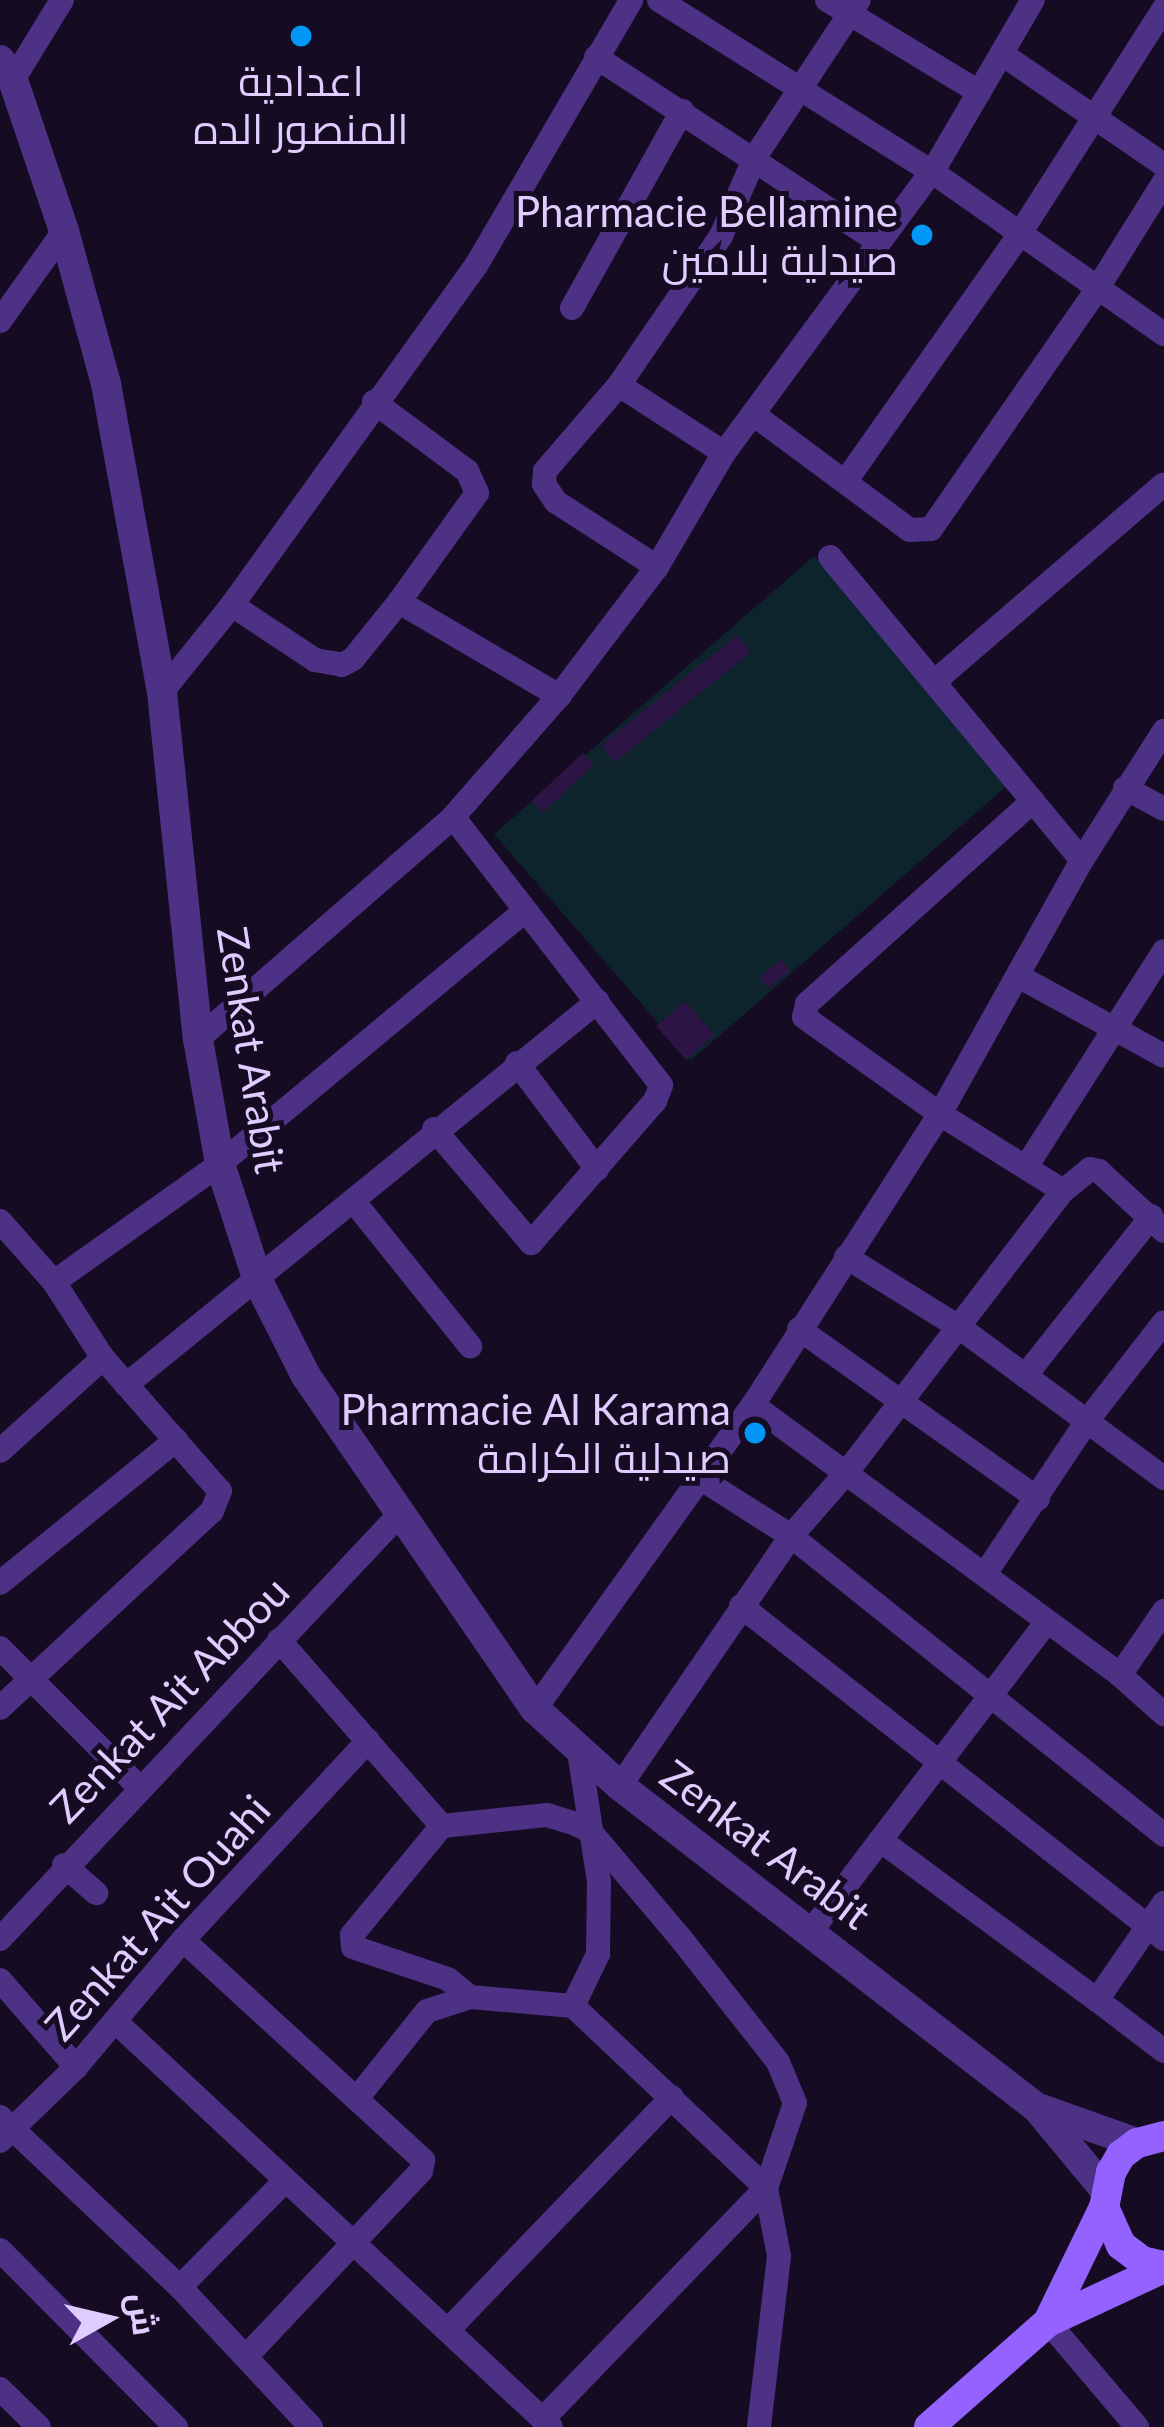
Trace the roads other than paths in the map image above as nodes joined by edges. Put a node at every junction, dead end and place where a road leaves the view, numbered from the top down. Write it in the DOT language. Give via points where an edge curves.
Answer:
graph roads {
  1 [pos="62,0"];
  2 [pos="631,0"];
  3 [pos="659,0"];
  4 [pos="827,0"];
  5 [pos="1026,3"];
  6 [pos="855,7"];
  7 [pos="1164,8"];
  8 [pos="1001,54"];
  9 [pos="596,57"];
  10 [pos="7,70"];
  11 [pos="798,88"];
  12 [pos="979,92"];
  13 [pos="682,111"];
  14 [pos="1096,115"];
  15 [pos="755,157"];
  16 [pos="1164,165"];
  17 [pos="931,171"];
  18 [pos="1164,182"];
  19 [pos="64,231"];
  20 [pos="1019,235"];
  21 [pos="879,242"];
  22 [pos="1100,286"];
  23 [pos="572,308"];
  24 [pos="0,321"];
  25 [pos="1164,334"];
  26 [pos="619,385"];
  27 [pos="374,402"];
  28 [pos="753,414"];
  29 [pos="724,453"];
  30 [pos="845,482"];
  31 [pos="1164,484"];
  32 [pos="830,557"];
  33 [pos="656,567"];
  34 [pos="399,602"];
  35 [pos="232,605"];
  36 [pos="934,682"];
  37 [pos="162,692"];
  38 [pos="559,696"];
  39 [pos="1164,731"];
  40 [pos="1125,788"];
  41 [pos="1033,801"];
  42 [pos="1164,809"];
  43 [pos="453,818"];
  44 [pos="1082,860"];
  45 [pos="524,912"];
  46 [pos="1164,951"];
  47 [pos="1018,976"];
  48 [pos="598,1000"];
  49 [pos="1111,1027"];
  50 [pos="198,1039"];
  51 [pos="1164,1056"];
  52 [pos="517,1063"];
  53 [pos="940,1114"];
  54 [pos="434,1129"];
  55 [pos="220,1163"];
  56 [pos="1026,1167"];
  57 [pos="597,1169"];
  58 [pos="1063,1191"];
  59 [pos="355,1203"];
  60 [pos="0,1221"];
  61 [pos="1158,1224"];
  62 [pos="846,1258"];
  63 [pos="258,1281"];
  64 [pos="55,1282"];
  65 [pos="1164,1322"];
  66 [pos="959,1327"];
  67 [pos="799,1329"];
  68 [pos="470,1346"];
  69 [pos="103,1358"];
  70 [pos="1025,1376"];
  71 [pos="126,1385"];
  72 [pos="900,1400"];
  73 [pos="753,1405"];
  74 [pos="1087,1421"];
  75 [pos="176,1440"];
  76 [pos="0,1451"];
  77 [pos="1161,1470"];
  78 [pos="847,1472"];
  79 [pos="704,1480"];
  80 [pos="1038,1499"];
  81 [pos="398,1516"];
  82 [pos="790,1536"];
  83 [pos="986,1574"];
  84 [pos="0,1583"];
  85 [pos="741,1606"];
  86 [pos="1163,1613"];
  87 [pos="1045,1624"];
  88 [pos="279,1640"];
  89 [pos="0,1648"];
  90 [pos="1120,1675"];
  91 [pos="32,1678"];
  92 [pos="990,1699"];
  93 [pos="0,1708"];
  94 [pos="535,1709"];
  95 [pos="1164,1714"];
  96 [pos="368,1741"];
  97 [pos="579,1752"];
  98 [pos="940,1765"];
  99 [pos="620,1786"];
  100 [pos="140,1788"];
  101 [pos="442,1826"];
  102 [pos="590,1831"];
  103 [pos="1164,1835"];
  104 [pos="880,1840"];
  105 [pos="64,1865"];
  106 [pos="96,1893"];
  107 [pos="1164,1903"];
  108 [pos="812,1930"];
  109 [pos="1155,1934"];
  110 [pos="0,1939"];
  111 [pos="182,1940"];
  112 [pos="0,1980"];
  113 [pos="470,1997"];
  114 [pos="1096,2000"];
  115 [pos="572,2006"];
  116 [pos="116,2022"];
  117 [pos="1164,2051"];
  118 [pos="76,2067"];
  119 [pos="358,2097"];
  120 [pos="672,2097"];
  121 [pos="1037,2108"];
  122 [pos="4,2130"];
  123 [pos="1150,2140"];
  124 [pos="284,2181"];
  125 [pos="766,2188"];
  126 [pos="1104,2199"];
  127 [pos="352,2244"];
  128 [pos="0,2250"];
  129 [pos="1164,2267"];
  130 [pos="180,2287"];
  131 [pos="1048,2322"];
  132 [pos="448,2330"];
  133 [pos="246,2357"];
  134 [pos="0,2389"];
  135 [pos="21,2421"];
  136 [pos="295,2422"];
  137 [pos="547,2423"];
  138 [pos="932,2426"];
  139 [pos="176,2427"];
  140 [pos="759,2427"];
  141 [pos="1137,2427"];
  1 -- 10 [label="street"];
  2 -- 9 [label="street"];
  3 -- 11 [label="street"];
  4 -- 6 [label="street"];
  5 -- 8 [label="street"];
  6 -- 11 [label="street"];
  6 -- 12 [label="street"];
  7 -- 14 [label="street"];
  8 -- 12 [label="street"];
  8 -- 14 [label="street"];
  9 -- 13 [label="street"];
  9 -- 27 [label="street" via="477,264"];
  10 -- 19 [label="street, Zenkat Arabit"];
  11 -- 15 [label="street"];
  11 -- 17 [label="street"];
  12 -- 17 [label="street"];
  13 -- 15 [label="street"];
  13 -- 23 [label="street"];
  14 -- 16 [label="street"];
  14 -- 20 [label="street"];
  15 -- 21 [label="street"];
  15 -- 26 [label="street" via="721,236"];
  17 -- 20 [label="street"];
  17 -- 21 [label="street"];
  18 -- 22 [label="street"];
  19 -- 24 [label="street"];
  19 -- 37 [label="street, Zenkat Arabit" via="106,384"];
  20 -- 22 [label="street"];
  20 -- 30 [label="street"];
  21 -- 28 [label="street"];
  22 -- 25 [label="street"];
  22 -- 30 [label="street" via="931,529 910,530"];
  26 -- 29 [label="street"];
  26 -- 33 [label="street" via="545,471 544,484 556,502"];
  27 -- 34 [label="street" via="466,471 476,494"];
  27 -- 35 [label="street"];
  28 -- 29 [label="street"];
  28 -- 30 [label="street"];
  29 -- 33 [label="street"];
  31 -- 36 [label="street"];
  32 -- 36 [label="street"];
  33 -- 38 [label="street"];
  34 -- 35 [label="street" via="342,665 315,660"];
  34 -- 38 [label="street"];
  35 -- 37 [label="street"];
  36 -- 41 [label="street"];
  37 -- 50 [label="street, Zenkat Arabit"];
  38 -- 43 [label="street"];
  39 -- 40 [label="street"];
  40 -- 42 [label="street"];
  40 -- 44 [label="street"];
  41 -- 44 [label="street"];
  41 -- 53 [label="street" via="803,1010 808,1024"];
  43 -- 45 [label="street"];
  43 -- 50 [label="street"];
  44 -- 47 [label="street"];
  45 -- 48 [label="street"];
  45 -- 55 [label="street"];
  46 -- 49 [label="street"];
  47 -- 49 [label="street"];
  47 -- 53 [label="street"];
  48 -- 52 [label="street"];
  48 -- 57 [label="street" via="661,1085"];
  49 -- 51 [label="street"];
  49 -- 56 [label="street"];
  50 -- 55 [label="street, Zenkat Arabit"];
  52 -- 54 [label="street"];
  52 -- 57 [label="street"];
  53 -- 56 [label="street"];
  53 -- 62 [label="street"];
  54 -- 57 [label="street" via="527,1243"];
  54 -- 59 [label="street"];
  55 -- 63 [label="street, Zenkat Arabit"];
  55 -- 64 [label="street"];
  56 -- 58 [label="street"];
  58 -- 61 [label="street" via="1095,1169"];
  58 -- 66 [label="street"];
  59 -- 63 [label="street"];
  59 -- 68 [label="street"];
  60 -- 64 [label="street"];
  61 -- 70 [label="street"];
  62 -- 66 [label="street"];
  62 -- 67 [label="street"];
  63 -- 71 [label="street"];
  63 -- 81 [label="street, Zenkat Arabit" via="306,1376"];
  64 -- 69 [label="street"];
  65 -- 74 [label="street"];
  66 -- 70 [label="street"];
  66 -- 72 [label="street"];
  67 -- 72 [label="street"];
  67 -- 73 [label="street"];
  69 -- 71 [label="street"];
  69 -- 76 [label="street"];
  70 -- 74 [label="street"];
  71 -- 75 [label="street"];
  72 -- 78 [label="street"];
  72 -- 80 [label="street"];
  73 -- 78 [label="street"];
  73 -- 79 [label="street"];
  74 -- 77 [label="street"];
  74 -- 80 [label="street"];
  75 -- 84 [label="street"];
  75 -- 91 [label="street" via="220,1491 220,1502"];
  78 -- 82 [label="street"];
  78 -- 83 [label="street"];
  79 -- 82 [label="street"];
  79 -- 94 [label="street"];
  80 -- 83 [label="street"];
  81 -- 88 [label="street, Zenkat Ait Abbou"];
  81 -- 94 [label="street, Zenkat Arabit"];
  82 -- 85 [label="street"];
  82 -- 92 [label="street"];
  83 -- 87 [label="street"];
  85 -- 98 [label="street"];
  85 -- 99 [label="street"];
  86 -- 90 [label="street"];
  87 -- 90 [label="street"];
  87 -- 92 [label="street"];
  88 -- 96 [label="street"];
  88 -- 100 [label="street, Zenkat Ait Abbou"];
  89 -- 91 [label="street"];
  90 -- 95 [label="street"];
  91 -- 93 [label="street"];
  91 -- 100 [label="street"];
  92 -- 98 [label="street"];
  92 -- 103 [label="street"];
  94 -- 97 [label="street, Zenkat Arabit"];
  96 -- 101 [label="street"];
  96 -- 111 [label="street, Zenkat Ait Ouahi"];
  97 -- 99 [label="street, Zenkat Arabit"];
  97 -- 102 [label="street"];
  98 -- 104 [label="street"];
  98 -- 109 [label="street"];
  99 -- 108 [label="street, Zenkat Arabit"];
  100 -- 105 [label="street, Zenkat Ait Abbou"];
  101 -- 102 [label="street" via="547,1815"];
  101 -- 113 [label="street" via="349,1941 448,1978"];
  102 -- 115 [label="street" via="598,1954"];
  102 -- 125 [label="street" via="789,2081 792,2126"];
  104 -- 108 [label="street"];
  104 -- 114 [label="street"];
  105 -- 106 [label="street"];
  105 -- 110 [label="street, Zenkat Ait Abbou"];
  107 -- 109 [label="street"];
  108 -- 121 [label="street, Zenkat Arabit"];
  109 -- 114 [label="street"];
  111 -- 116 [label="street, Zenkat Ait Ouahi"];
  111 -- 119 [label="street"];
  112 -- 118 [label="street"];
  113 -- 115 [label="street"];
  113 -- 119 [label="street" via="427,2011"];
  114 -- 117 [label="street"];
  115 -- 120 [label="street"];
  116 -- 118 [label="street, Zenkat Ait Ouahi"];
  116 -- 124 [label="street"];
  118 -- 122 [label="street, Zenkat Ait Ouahi"];
  119 -- 127 [label="street" via="423,2165"];
  120 -- 125 [label="street"];
  120 -- 132 [label="street"];
  121 -- 123 [label="street"];
  121 -- 126 [label="street"];
  122 -- 130 [label="street"];
  123 -- 126 [label="main road" via="1121,2155"];
  124 -- 127 [label="street"];
  124 -- 130 [label="street"];
  125 -- 137 [label="street"];
  125 -- 140 [label="street" via="779,2256"];
  126 -- 129 [label="main road" via="1121,2245"];
  126 -- 131 [label="main road"];
  127 -- 132 [label="street"];
  127 -- 133 [label="street"];
  128 -- 139 [label="street"];
  129 -- 131 [label="main road"];
  130 -- 133 [label="street"];
  131 -- 138 [label="main road"];
  131 -- 141 [label="street"];
  132 -- 137 [label="street"];
  133 -- 136 [label="street"];
  134 -- 135 [label="street"];
}
